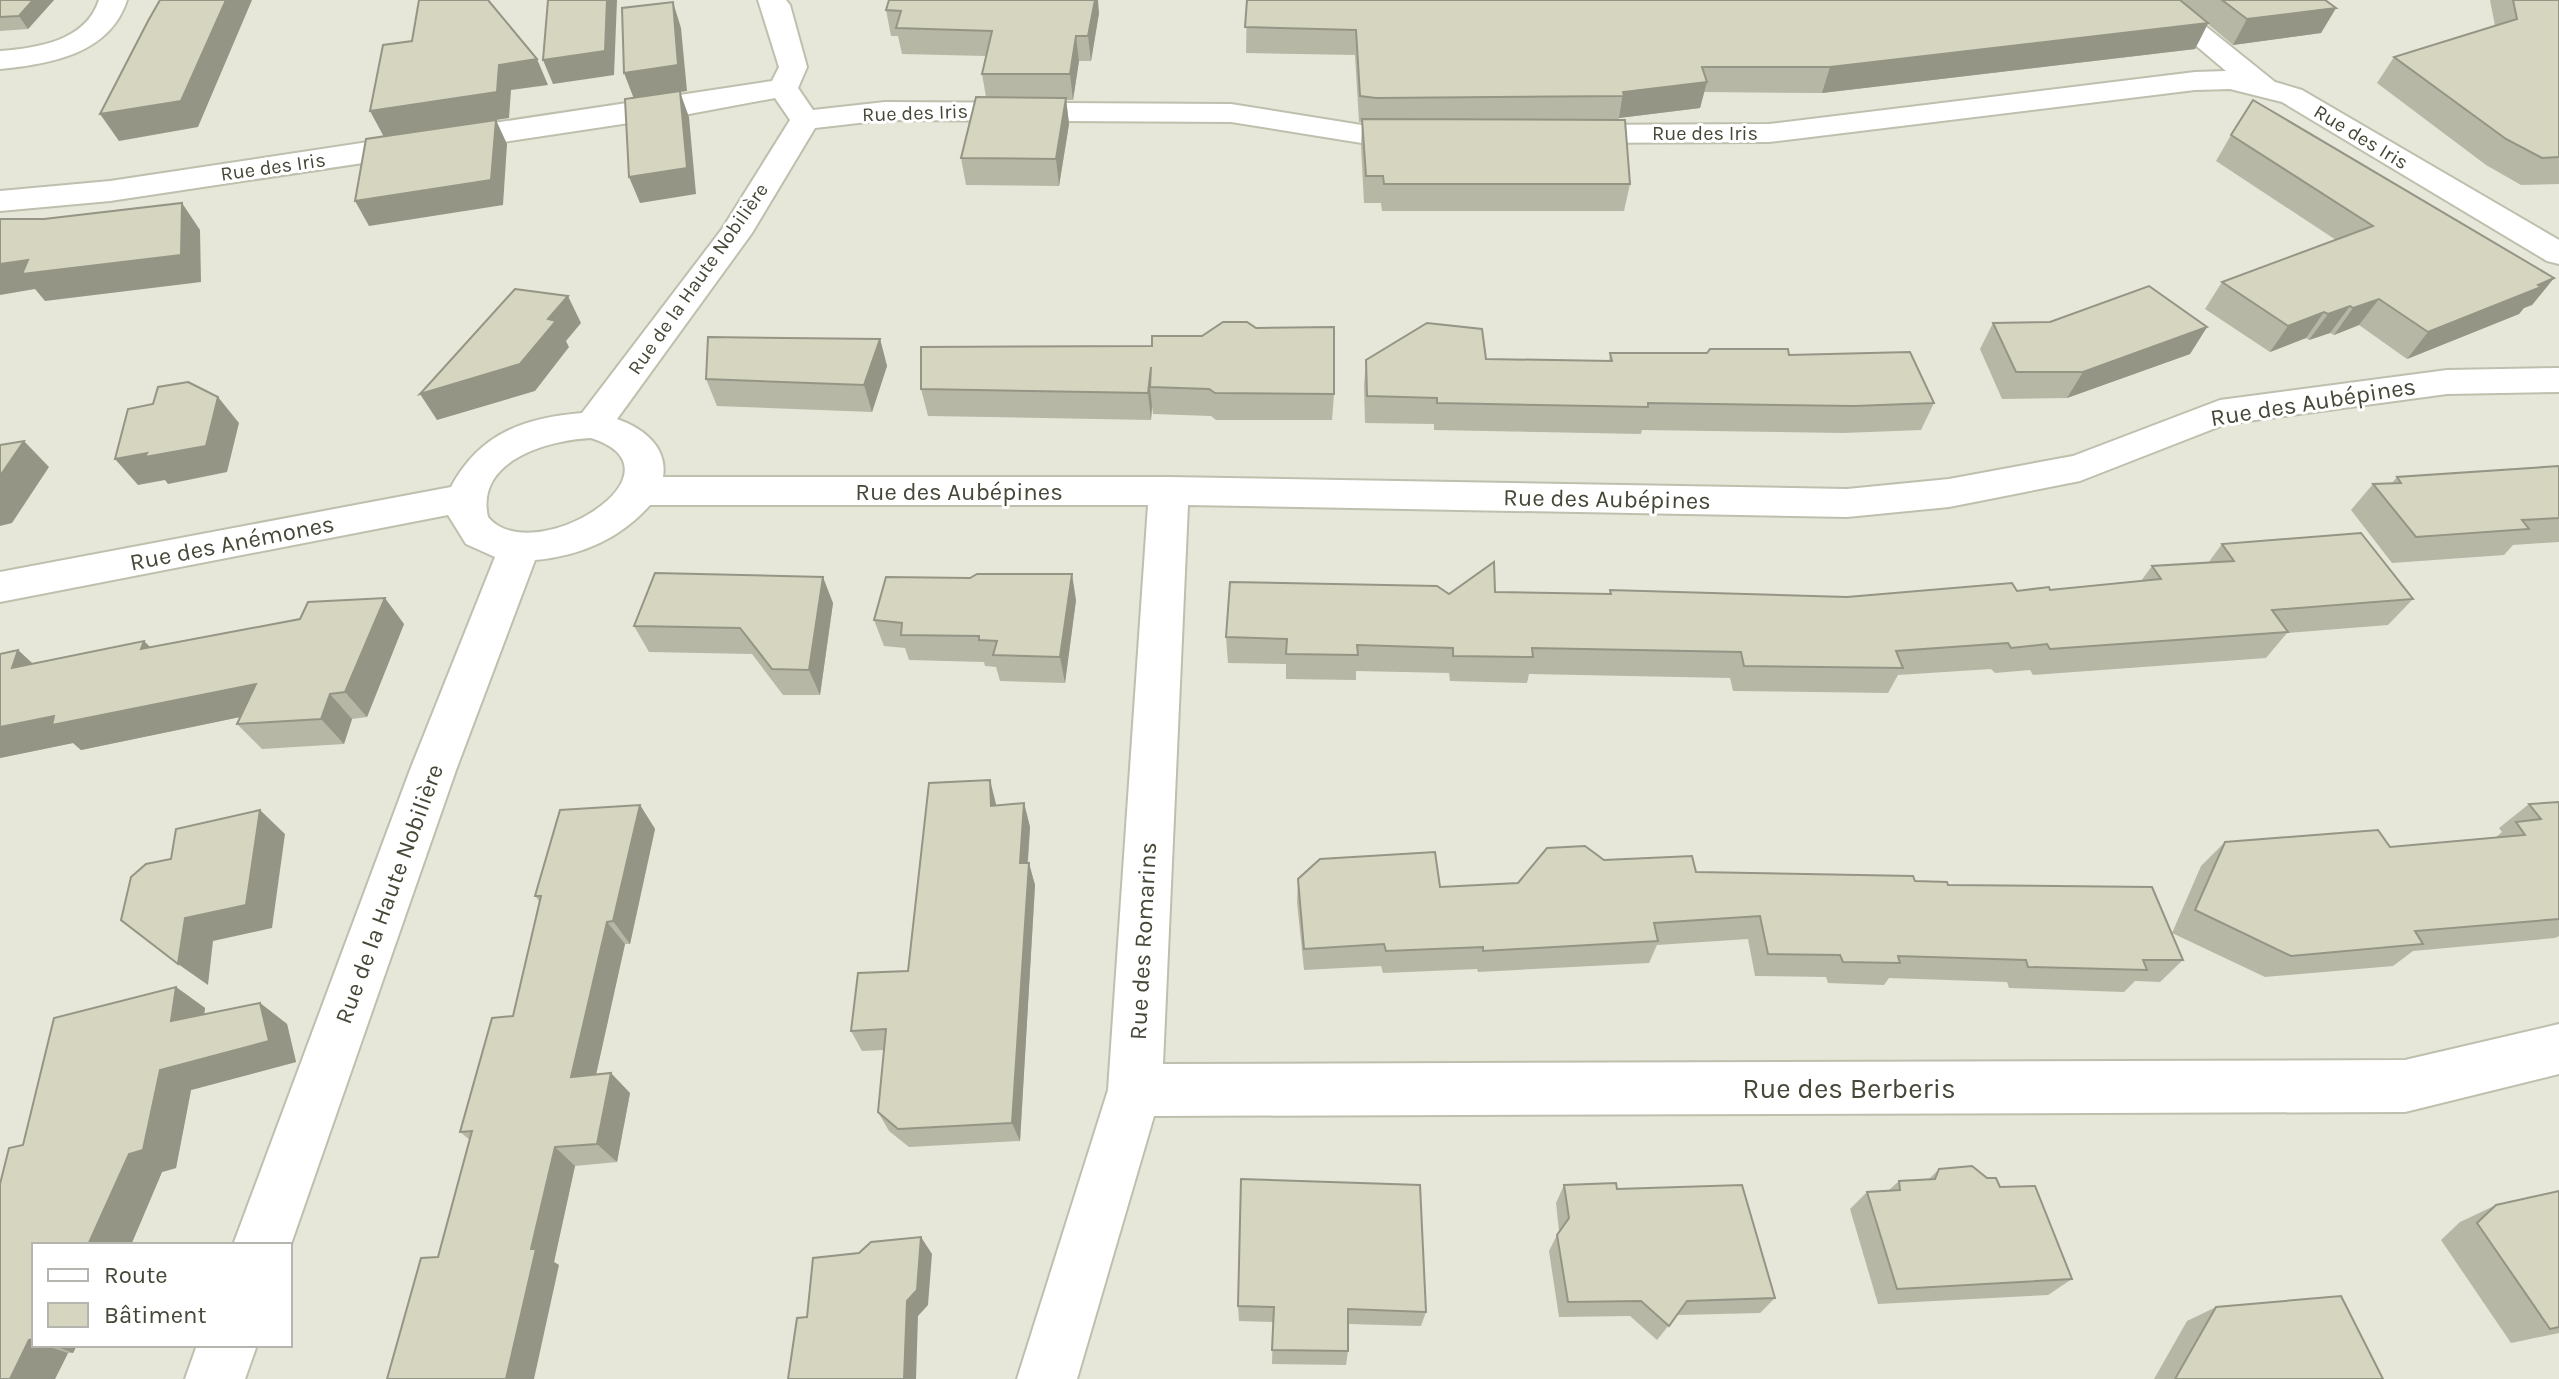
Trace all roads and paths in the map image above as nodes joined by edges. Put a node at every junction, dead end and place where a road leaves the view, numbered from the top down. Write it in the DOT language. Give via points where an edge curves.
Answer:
graph roads {
  1 [pos="113,0"];
  2 [pos="772,0"];
  3 [pos="2156,0"];
  4 [pos="0,60"];
  5 [pos="783,88"];
  6 [pos="2263,88"];
  7 [pos="805,120"];
  8 [pos="1453,135"];
  9 [pos="1532,135"];
  10 [pos="0,201"];
  11 [pos="2559,254"];
  12 [pos="2559,380"];
  13 [pos="593,425"];
  14 [pos="639,491"];
  15 [pos="1169,491"];
  16 [pos="464,498"];
  17 [pos="520,546"];
  18 [pos="0,587"];
  19 [pos="2559,1049"];
  20 [pos="1135,1090"];
  21 [pos="263,1243"];
  22 [pos="226,1347"];
  23 [pos="215,1379"];
  24 [pos="1047,1379"];
  1 -- 4 [label="street" via="101,28 75,43"];
  2 -- 5 [label="street" via="793,67"];
  3 -- 6 [label="street"];
  5 -- 7 [label="street"];
  5 -- 10 [label="street, Rue des Iris" via="110,191"];
  6 -- 9 [label="street, Rue des Iris" via="2231,80 2195,81 1769,133"];
  6 -- 11 [label="street, Rue des Iris" via="2292,96"];
  7 -- 8 [label="street, Rue des Iris" via="885,111 1231,113 1374,136"];
  7 -- 13 [label="street, Rue de la Haute Nobilière" via="736,233"];
  12 -- 15 [label="street, Rue des Aubépines" via="2447,382 2220,412 2080,468 1949,493 1847,503"];
  13 -- 14 [label="street" via="633,440 646,472"];
  13 -- 16 [label="street" via="551,429 510,444 488,460"];
  14 -- 15 [label="street, Rue des Aubépines"];
  14 -- 17 [label="street" via="603,525 577,537"];
  15 -- 20 [label="street, Rue des Romarins"];
  16 -- 17 [label="street" via="466,516 476,531"];
  16 -- 18 [label="street, Rue des Anémones"];
  17 -- 21 [label="street, Rue de la Haute Nobilière" via="433,770"];
  19 -- 20 [label="street, Rue des Berberis" via="2405,1086"];
  20 -- 24 [label="street, Rue des Romarins"];
  22 -- 23 [label="street"];
}
